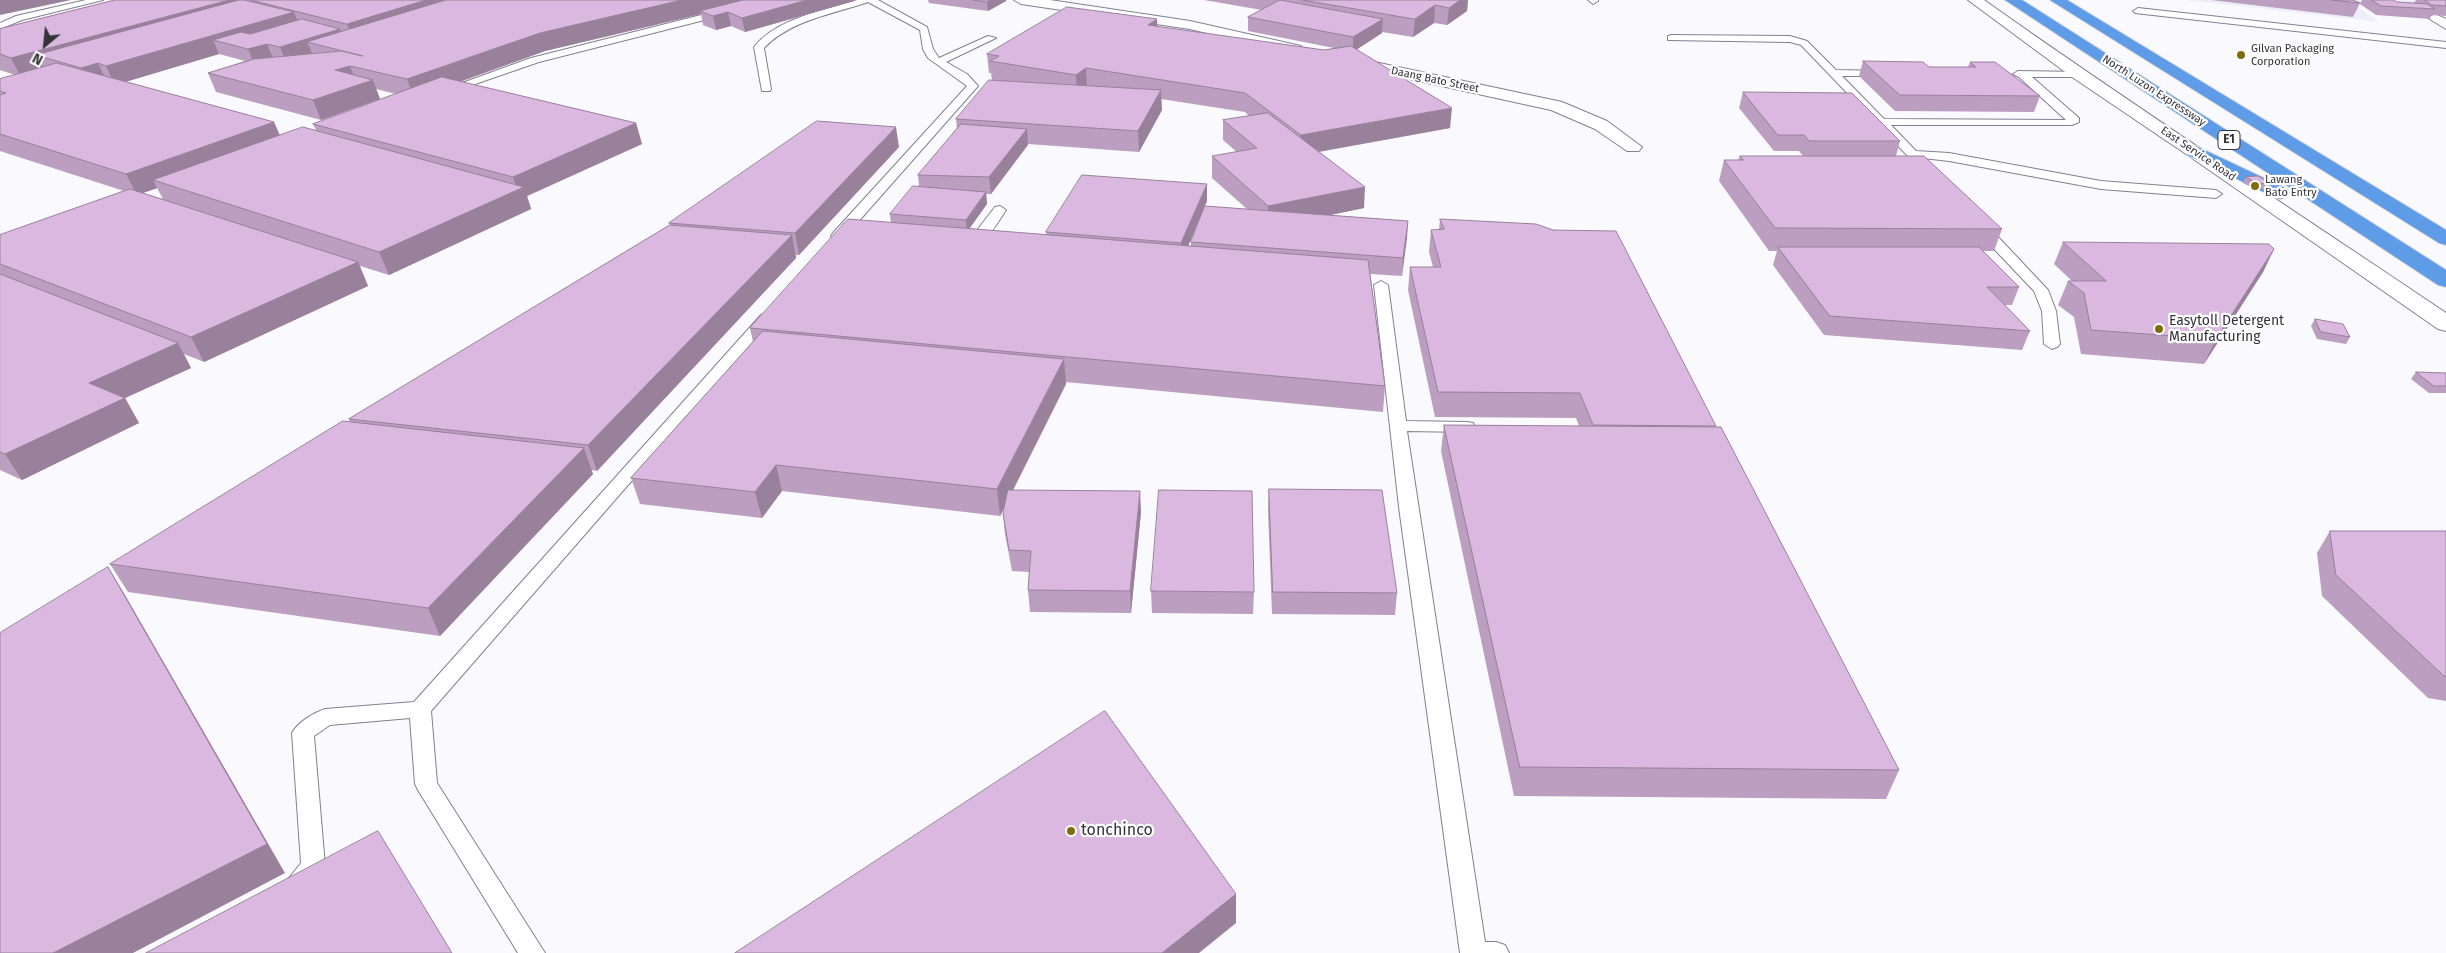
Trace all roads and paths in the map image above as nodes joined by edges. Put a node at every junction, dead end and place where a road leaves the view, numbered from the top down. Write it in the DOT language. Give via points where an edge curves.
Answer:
graph roads {
  1 [pos="98,0"];
  2 [pos="866,0"];
  3 [pos="872,0"];
  4 [pos="1021,0"];
  5 [pos="1975,0"];
  6 [pos="2012,0"];
  7 [pos="2057,0"];
  8 [pos="1045,1"];
  9 [pos="737,9"];
  10 [pos="2138,11"];
  11 [pos="2446,18"];
  12 [pos="2446,25"];
  13 [pos="0,26"];
  14 [pos="991,38"];
  15 [pos="1671,38"];
  16 [pos="2446,45"];
  17 [pos="1312,53"];
  18 [pos="1341,60"];
  19 [pos="938,62"];
  20 [pos="1832,73"];
  21 [pos="1889,73"];
  22 [pos="2003,74"];
  23 [pos="2022,74"];
  24 [pos="2078,74"];
  25 [pos="465,84"];
  26 [pos="481,89"];
  27 [pos="766,89"];
  28 [pos="434,95"];
  29 [pos="1883,122"];
  30 [pos="1633,147"];
  31 [pos="2196,152"];
  32 [pos="1913,154"];
  33 [pos="1940,183"];
  34 [pos="2216,194"];
  35 [pos="1000,210"];
  36 [pos="1974,218"];
  37 [pos="838,236"];
  38 [pos="857,237"];
  39 [pos="2446,239"];
  40 [pos="950,244"];
  41 [pos="825,251"];
  42 [pos="2404,252"];
  43 [pos="2446,280"];
  44 [pos="1380,285"];
  45 [pos="779,303"];
  46 [pos="2446,324"];
  47 [pos="2052,344"];
  48 [pos="1398,426"];
  49 [pos="1484,427"];
  50 [pos="420,709"];
  51 [pos="283,894"];
  52 [pos="532,953"];
  53 [pos="1481,953"];
  1 -- 13 [label="lane" via="19,18"];
  2 -- 27 [label="lane" via="768,36 759,47"];
  3 -- 19 [label="lane" via="924,29 928,49"];
  4 -- 8 [label="street"];
  5 -- 24 [label="street, East Service Road"];
  6 -- 42 [label="highway, North Luzon Expressway / E1"];
  7 -- 39 [label="highway, North Luzon Expressway / E1"];
  8 -- 17 [label="street" via="1190,25"];
  9 -- 25 [label="lane" via="535,60"];
  10 -- 16 [label="lane"];
  11 -- 12 [label="street" via="2436,18"];
  14 -- 19 [label="lane"];
  15 -- 20 [label="lane" via="1798,40"];
  18 -- 30 [label="street, Daang Bato Street" via="1556,106 1601,125"];
  19 -- 37 [label="lane" via="969,80 972,86"];
  20 -- 21 [label="lane"];
  20 -- 29 [label="lane"];
  22 -- 23 [label="lane"];
  23 -- 24 [label="lane"];
  23 -- 29 [label="lane" via="2075,120 2068,123"];
  24 -- 31 [label="street, East Service Road"];
  25 -- 26 [label="lane"];
  25 -- 28 [label="lane"];
  29 -- 32 [label="lane"];
  31 -- 42 [label="highway"];
  31 -- 46 [label="street, East Service Road"];
  32 -- 33 [label="lane"];
  32 -- 34 [label="lane" via="1949,157 2101,185"];
  35 -- 40 [label="lane" via="976,241"];
  36 -- 47 [label="lane" via="2041,290 2049,310"];
  37 -- 38 [label="lane"];
  37 -- 41 [label="lane"];
  42 -- 43 [label="highway, North Luzon Expressway / E1"];
  44 -- 48 [label="lane"];
  45 -- 50 [label="lane"];
  48 -- 49 [label="lane"];
  48 -- 53 [label="lane"];
  50 -- 51 [label="lane" via="325,717 303,733 313,866"];
  50 -- 52 [label="lane" via="426,784"];
}
